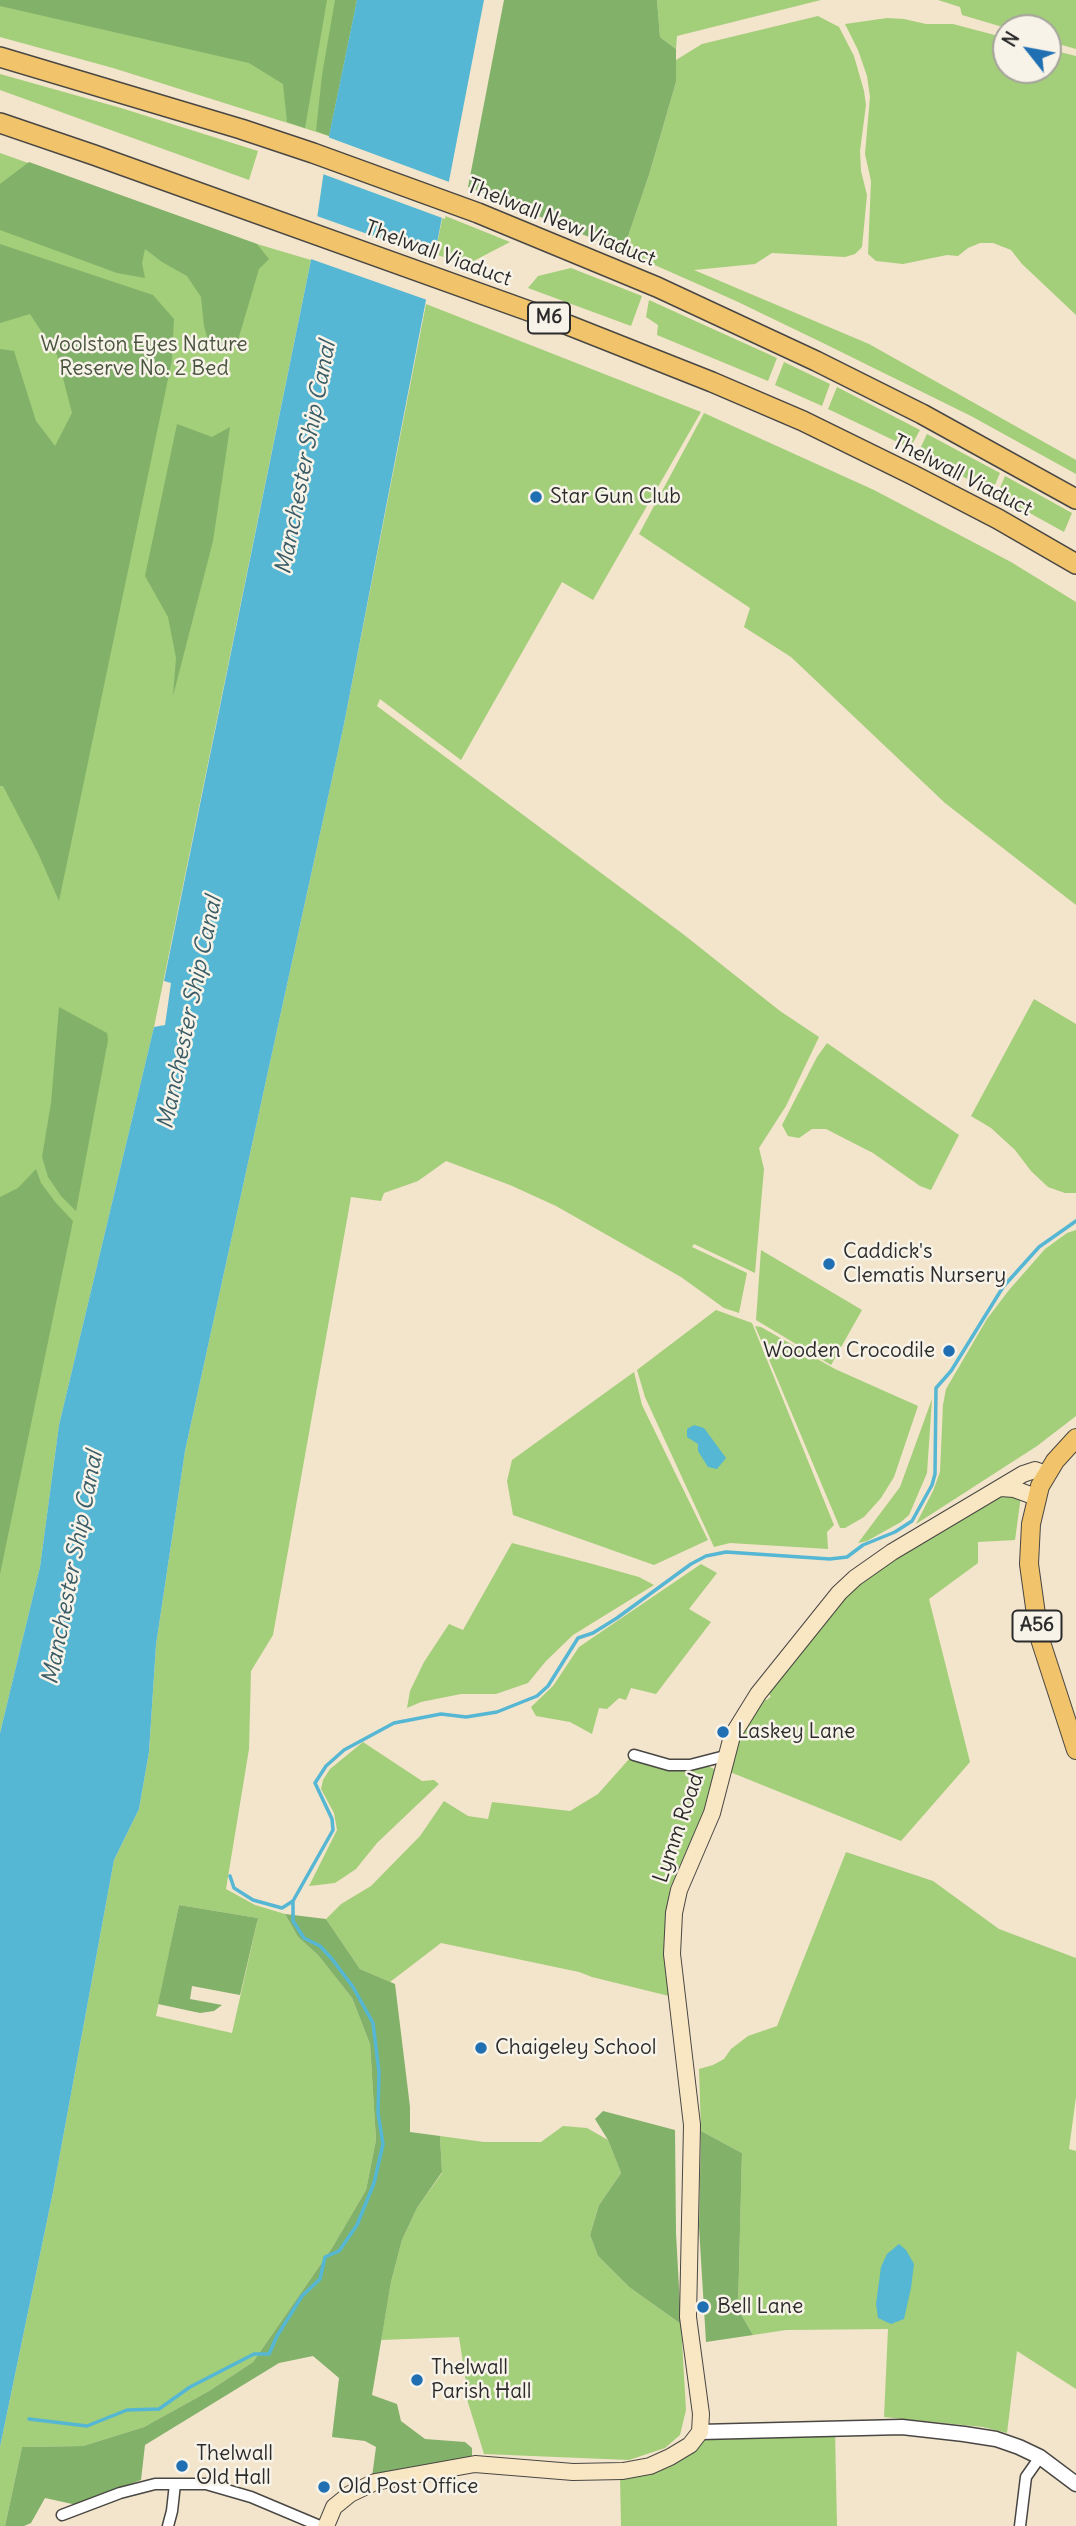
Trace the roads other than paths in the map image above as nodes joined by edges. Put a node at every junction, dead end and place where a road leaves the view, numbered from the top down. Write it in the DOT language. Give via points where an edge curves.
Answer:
graph roads {
  1 [pos="0,57"];
  2 [pos="0,123"];
  3 [pos="1076,499"];
  4 [pos="1076,564"];
  5 [pos="1076,1438"];
  6 [pos="1046,1474"];
  7 [pos="1001,1488"];
  8 [pos="1036,1497"];
  9 [pos="1076,1750"];
  10 [pos="634,1755"];
  11 [pos="725,1756"];
  12 [pos="700,2432"];
  13 [pos="1040,2457"];
  14 [pos="175,2484"];
  15 [pos="1076,2484"];
  16 [pos="62,2515"];
  17 [pos="168,2526"];
  18 [pos="320,2526"];
  19 [pos="326,2526"];
  20 [pos="1020,2526"];
  1 -- 3 [label="highway, Thelwall New Viaduct" via="253,133 478,213 657,287 816,361"];
  2 -- 4 [label="highway, Thelwall Viaduct / M6" via="568,325 712,382 901,469"];
  5 -- 6 [label="main road, A56"];
  6 -- 7 [label="main road, Lymm Road" via="1029,1471"];
  6 -- 8 [label="main road, A56"];
  7 -- 8 [label="main road"];
  7 -- 11 [label="main road, Lymm Road" via="892,1552 839,1593 752,1702"];
  8 -- 9 [label="main road, A56" via="1028,1564 1031,1592 1039,1636"];
  10 -- 11 [label="street" via="669,1765"];
  11 -- 12 [label="main road, Lymm Road" via="712,1813 679,1890 672,1954 692,2125 688,2317"];
  12 -- 13 [label="street" via="902,2427 996,2439"];
  12 -- 19 [label="main road" via="690,2445 670,2457 623,2471 573,2472 475,2463 375,2482 334,2507"];
  13 -- 15 [label="street"];
  13 -- 20 [label="street" via="1026,2477"];
  14 -- 16 [label="street" via="120,2493"];
  14 -- 17 [label="street"];
  14 -- 18 [label="street" via="206,2484 232,2491"];
}
